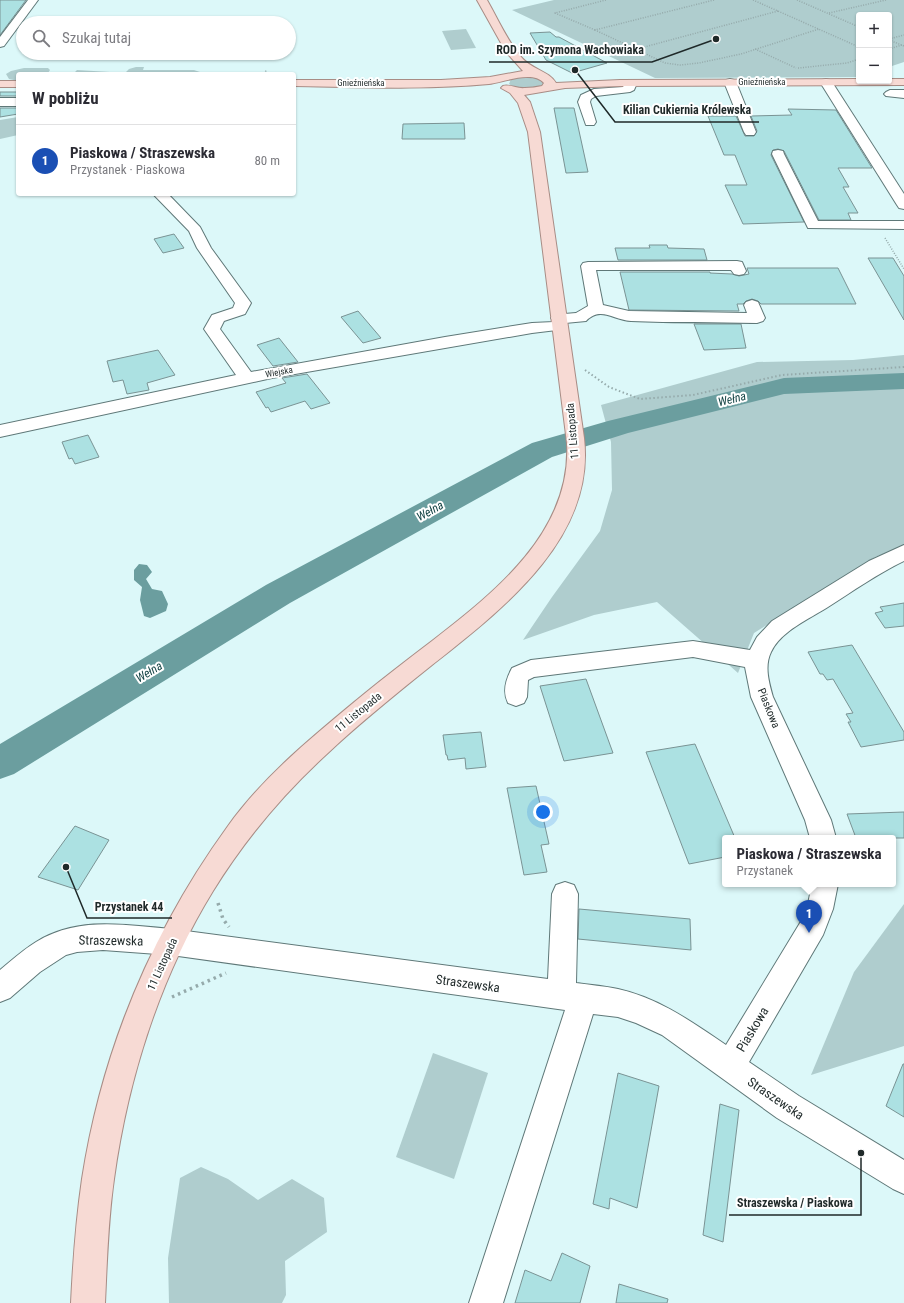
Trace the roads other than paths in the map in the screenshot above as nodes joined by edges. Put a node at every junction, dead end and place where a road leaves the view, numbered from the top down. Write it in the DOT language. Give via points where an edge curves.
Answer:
graph roads {
  1 [pos="33,0"];
  2 [pos="482,0"];
  3 [pos="21,16"];
  4 [pos="16,23"];
  5 [pos="505,42"];
  6 [pos="0,44"];
  7 [pos="730,82"];
  8 [pos="823,82"];
  9 [pos="904,82"];
  10 [pos="296,83"];
  11 [pos="510,83"];
  12 [pos="542,83"];
  13 [pos="626,83"];
  14 [pos="0,84"];
  15 [pos="16,84"];
  16 [pos="890,94"];
  17 [pos="904,94"];
  18 [pos="0,102"];
  19 [pos="16,102"];
  20 [pos="590,122"];
  21 [pos="534,132"];
  22 [pos="750,132"];
  23 [pos="778,154"];
  24 [pos="162,196"];
  25 [pos="904,206"];
  26 [pos="904,225"];
  27 [pos="739,271"];
  28 [pos="752,305"];
  29 [pos="596,315"];
  30 [pos="559,322"];
  31 [pos="247,379"];
  32 [pos="0,431"];
  33 [pos="904,552"];
  34 [pos="757,660"];
  35 [pos="516,697"];
  36 [pos="823,835"];
  37 [pos="824,887"];
  38 [pos="565,894"];
  39 [pos="171,942"];
  40 [pos="0,988"];
  41 [pos="572,997"];
  42 [pos="730,1066"];
  43 [pos="904,1178"];
  44 [pos="88,1303"];
  45 [pos="486,1303"];
  1 -- 3 [label="street"];
  2 -- 5 [label="main road, 11 Listopada"];
  4 -- 6 [label="street"];
  5 -- 11 [label="main road, 11 Listopada" via="513,67"];
  5 -- 12 [label="main road, 11 Listopada" via="523,66"];
  7 -- 8 [label="main road, Gnieźnieńska"];
  7 -- 13 [label="main road, Gnieźnieńska"];
  7 -- 22 [label="street"];
  8 -- 9 [label="main road, Gnieźnieńska"];
  8 -- 25 [label="street"];
  10 -- 11 [label="main road, Gnieźnieńska"];
  11 -- 12 [label="main road"];
  11 -- 12 [label="main road" via="526,92"];
  11 -- 21 [label="main road, 11 Listopada" via="524,102"];
  12 -- 13 [label="main road, Gnieźnieńska"];
  12 -- 21 [label="main road, 11 Listopada" via="534,100"];
  13 -- 20 [label="street" via="630,88 626,90 594,93 584,97"];
  14 -- 15 [label="main road"];
  16 -- 17 [label="street"];
  18 -- 19 [label="street"];
  21 -- 30 [label="main road, 11 Listopada"];
  23 -- 26 [label="street" via="813,225"];
  24 -- 31 [label="street" via="195,230 204,248 244,303 239,311 218,318 212,329"];
  27 -- 29 [label="street" via="737,266 718,265 588,266"];
  28 -- 29 [label="street, Wiejska" via="757,318"];
  29 -- 30 [label="street, Wiejska"];
  30 -- 31 [label="street, Wiejska"];
  30 -- 39 [label="main road, 11 Listopada" via="576,456 568,500 548,542 502,595 344,723 280,782 239,831 218,861"];
  31 -- 32 [label="street, Wiejska"];
  33 -- 34 [label="street, Piaskowa" via="876,566 780,627 767,639"];
  34 -- 35 [label="street" via="693,649 532,669 520,674"];
  34 -- 36 [label="street, Piaskowa" via="756,676 762,697"];
  37 -- 42 [label="street, Piaskowa" via="813,926"];
  38 -- 41 [label="street"];
  39 -- 40 [label="street, Straszewska" via="81,937 49,950"];
  39 -- 41 [label="street, Straszewska"];
  39 -- 44 [label="main road, 11 Listopada" via="139,1016 115,1095 98,1184"];
  41 -- 42 [label="street, Straszewska" via="618,1003 640,1010 672,1025"];
  41 -- 45 [label="street"];
  42 -- 43 [label="street, Straszewska" via="815,1125"];
}
